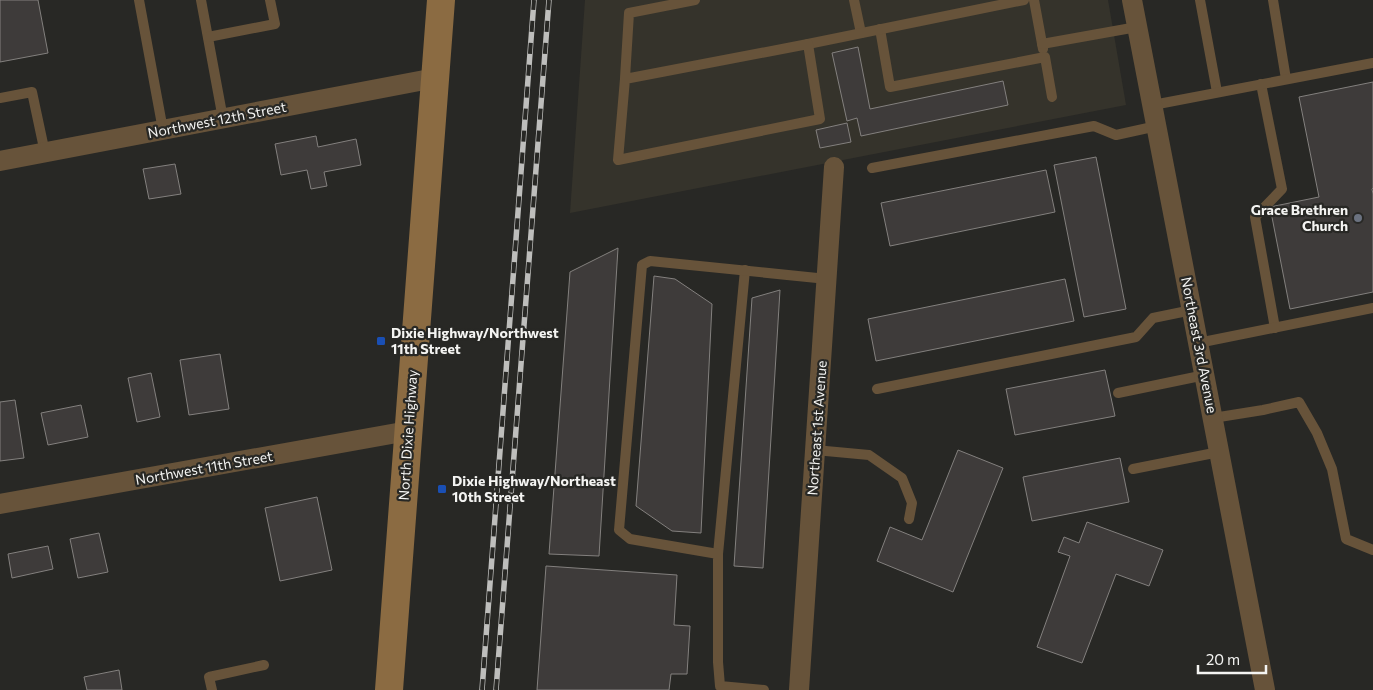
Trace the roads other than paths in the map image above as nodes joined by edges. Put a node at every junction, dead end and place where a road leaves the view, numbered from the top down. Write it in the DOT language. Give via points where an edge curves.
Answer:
graph roads {
  1 [pos="139,0"];
  2 [pos="201,0"];
  3 [pos="270,0"];
  4 [pos="441,0"];
  5 [pos="695,0"];
  6 [pos="854,0"];
  7 [pos="1024,0"];
  8 [pos="1034,0"];
  9 [pos="1132,0"];
  10 [pos="1200,0"];
  11 [pos="1274,0"];
  12 [pos="1137,27"];
  13 [pos="880,29"];
  14 [pos="861,33"];
  15 [pos="208,37"];
  16 [pos="808,44"];
  17 [pos="1042,44"];
  18 [pos="1045,57"];
  19 [pos="1373,62"];
  20 [pos="435,78"];
  21 [pos="625,79"];
  22 [pos="1286,79"];
  23 [pos="1261,84"];
  24 [pos="1217,92"];
  25 [pos="1052,97"];
  26 [pos="0,98"];
  27 [pos="1153,105"];
  28 [pos="223,119"];
  29 [pos="1157,126"];
  30 [pos="163,130"];
  31 [pos="45,153"];
  32 [pos="0,161"];
  33 [pos="834,167"];
  34 [pos="872,168"];
  35 [pos="745,270"];
  36 [pos="827,279"];
  37 [pos="1373,308"];
  38 [pos="1192,310"];
  39 [pos="1275,328"];
  40 [pos="1198,343"];
  41 [pos="1205,375"];
  42 [pos="877,389"];
  43 [pos="1118,393"];
  44 [pos="1213,418"];
  45 [pos="408,431"];
  46 [pos="816,450"];
  47 [pos="1219,452"];
  48 [pos="1133,469"];
  49 [pos="0,504"];
  50 [pos="909,519"];
  51 [pos="1373,550"];
  52 [pos="718,554"];
  53 [pos="264,666"];
  54 [pos="720,688"];
  55 [pos="212,690"];
  56 [pos="389,690"];
  57 [pos="764,690"];
  58 [pos="799,690"];
  59 [pos="1265,690"];
  1 -- 30 [label="lane"];
  2 -- 15 [label="lane"];
  3 -- 15 [label="lane" via="275,24"];
  4 -- 20 [label="main road, North Dixie Highway"];
  5 -- 21 [label="lane" via="629,13"];
  6 -- 14 [label="lane"];
  7 -- 13 [label="lane"];
  8 -- 17 [label="lane"];
  9 -- 12 [label="street, Northeast 3rd Avenue"];
  10 -- 24 [label="lane"];
  11 -- 22 [label="lane"];
  12 -- 17 [label="lane"];
  12 -- 27 [label="street, Northeast 3rd Avenue"];
  13 -- 14 [label="lane"];
  13 -- 18 [label="lane" via="890,87"];
  14 -- 16 [label="lane"];
  15 -- 28 [label="lane"];
  16 -- 21 [label="lane"];
  16 -- 21 [label="lane" via="820,118 618,160"];
  17 -- 18 [label="lane"];
  18 -- 25 [label="lane"];
  19 -- 22 [label="lane"];
  20 -- 28 [label="street, Northwest 12th Street"];
  20 -- 45 [label="main road, North Dixie Highway"];
  22 -- 23 [label="lane"];
  23 -- 24 [label="lane"];
  23 -- 39 [label="lane" via="1282,189 1255,218"];
  24 -- 27 [label="lane"];
  26 -- 31 [label="lane" via="32,92"];
  27 -- 29 [label="street, Northeast 3rd Avenue"];
  28 -- 30 [label="street, Northwest 12th Street"];
  29 -- 34 [label="lane" via="1116,134 1094,126"];
  29 -- 38 [label="street, Northeast 3rd Avenue"];
  30 -- 31 [label="street, Northwest 12th Street"];
  31 -- 32 [label="street, Northwest 12th Street"];
  33 -- 36 [label="street, Northeast 1st Avenue"];
  35 -- 36 [label="lane"];
  35 -- 52 [label="lane"];
  35 -- 52 [label="lane" via="650,261 642,266 618,530 630,539"];
  36 -- 46 [label="street, Northeast 1st Avenue"];
  37 -- 39 [label="lane"];
  38 -- 40 [label="street, Northeast 3rd Avenue"];
  38 -- 42 [label="lane" via="1153,318 1136,337"];
  39 -- 40 [label="lane"];
  40 -- 41 [label="street, Northeast 3rd Avenue"];
  41 -- 43 [label="lane"];
  41 -- 44 [label="street, Northeast 3rd Avenue"];
  44 -- 47 [label="street, Northeast 3rd Avenue"];
  44 -- 51 [label="lane" via="1299,402 1332,469 1346,538"];
  45 -- 49 [label="street, Northwest 11th Street"];
  45 -- 56 [label="main road, North Dixie Highway"];
  46 -- 50 [label="lane" via="869,455 902,478 912,503"];
  46 -- 58 [label="street, Northeast 1st Avenue"];
  47 -- 48 [label="lane"];
  47 -- 59 [label="street, Northeast 3rd Avenue"];
  52 -- 54 [label="lane"];
  53 -- 55 [label="lane" via="209,677"];
  54 -- 57 [label="lane"];
}
